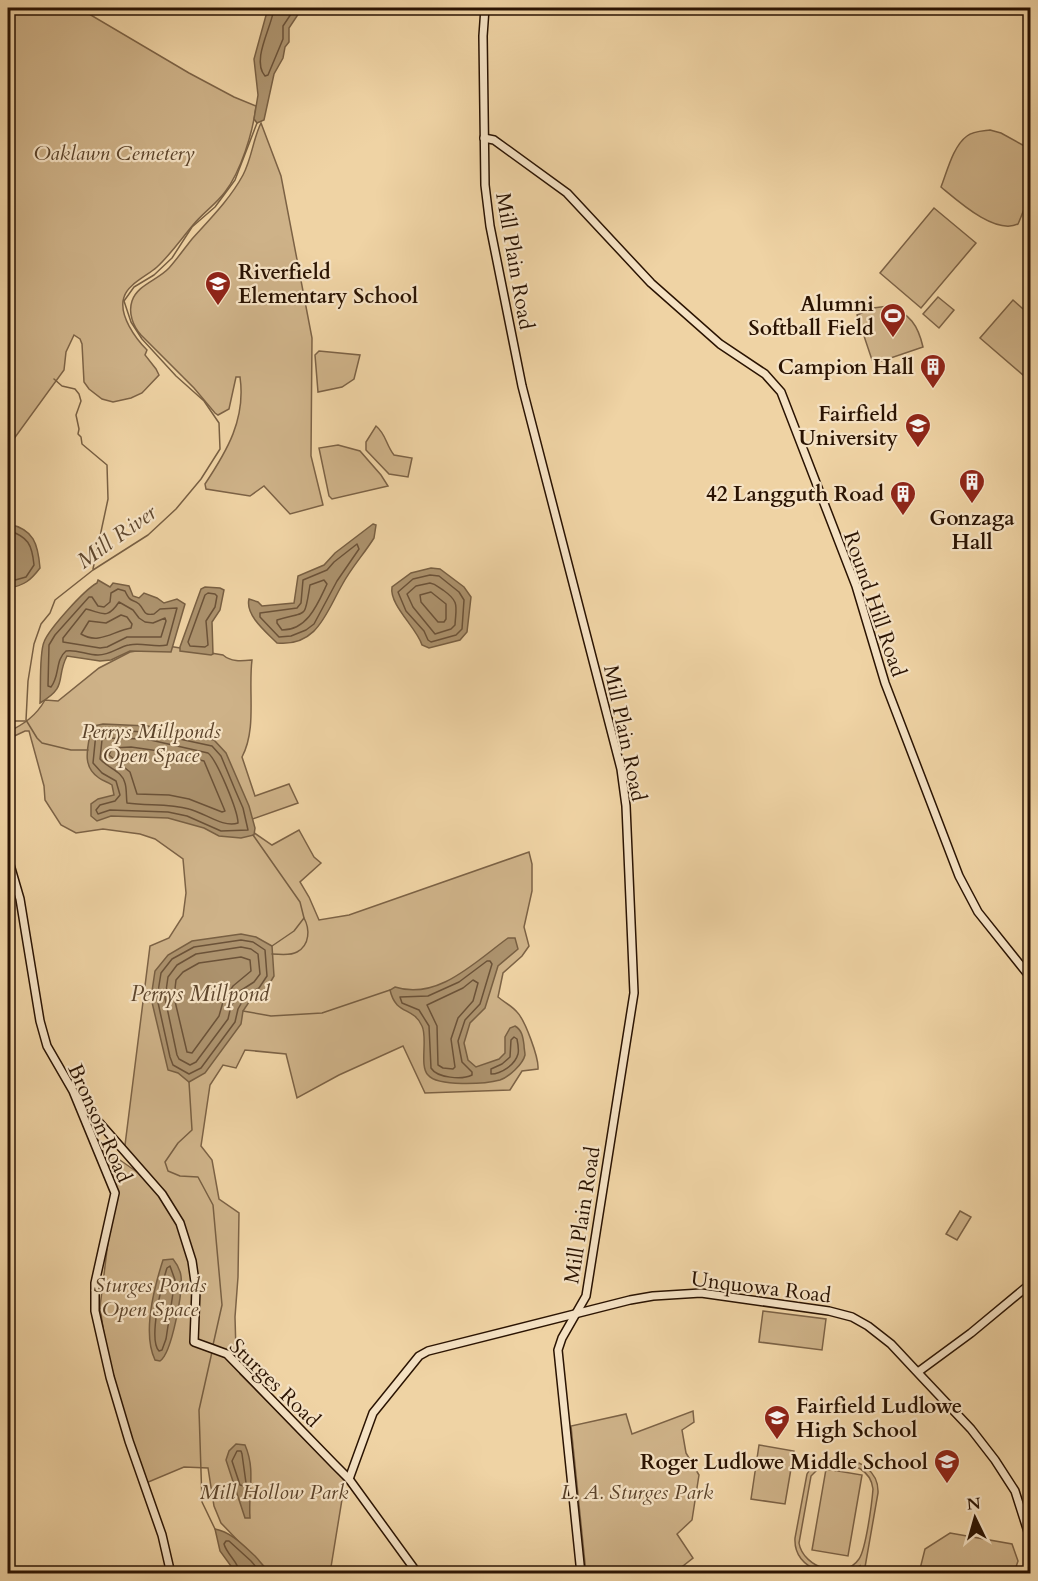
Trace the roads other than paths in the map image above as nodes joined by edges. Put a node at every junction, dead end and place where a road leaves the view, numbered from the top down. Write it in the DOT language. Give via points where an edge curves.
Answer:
graph roads {
  1 [pos="485,8"];
  2 [pos="484,138"];
  3 [pos="8,858"];
  4 [pos="1030,977"];
  5 [pos="73,1091"];
  6 [pos="1030,1284"];
  7 [pos="578,1312"];
  8 [pos="918,1372"];
  9 [pos="349,1479"];
  10 [pos="1030,1538"];
  11 [pos="171,1574"];
  12 [pos="418,1574"];
  13 [pos="581,1574"];
  1 -- 2 [label="main road, Mill Plain Road"];
  2 -- 4 [label="main road, Round Hill Road" via="494,140 561,188 651,283 720,344 765,374 780,392 856,585 885,683 959,876 978,912"];
  2 -- 7 [label="main road, Mill Plain Road" via="487,212 517,361 626,799 634,993 586,1296"];
  3 -- 5 [label="main road, Bronson Road" via="20,898 47,1046"];
  5 -- 9 [label="main road, Sturges Road" via="162,1194 180,1223 196,1289 194,1341 227,1353"];
  5 -- 11 [label="main road, Bronson Road" via="115,1193 95,1283 94,1311 110,1377 162,1534"];
  6 -- 8 [label="main road"];
  7 -- 8 [label="main road, Unquowa Road" via="653,1296 689,1293 829,1311 868,1326"];
  7 -- 9 [label="main road, Unquowa Road" via="434,1348 419,1356 374,1413"];
  7 -- 13 [label="main road, Mill Plain Road" via="562,1338 558,1355"];
  8 -- 10 [label="main road, Unquowa Road" via="971,1429 1007,1477 1019,1499"];
  9 -- 12 [label="main road, Sturges Road"];
}
